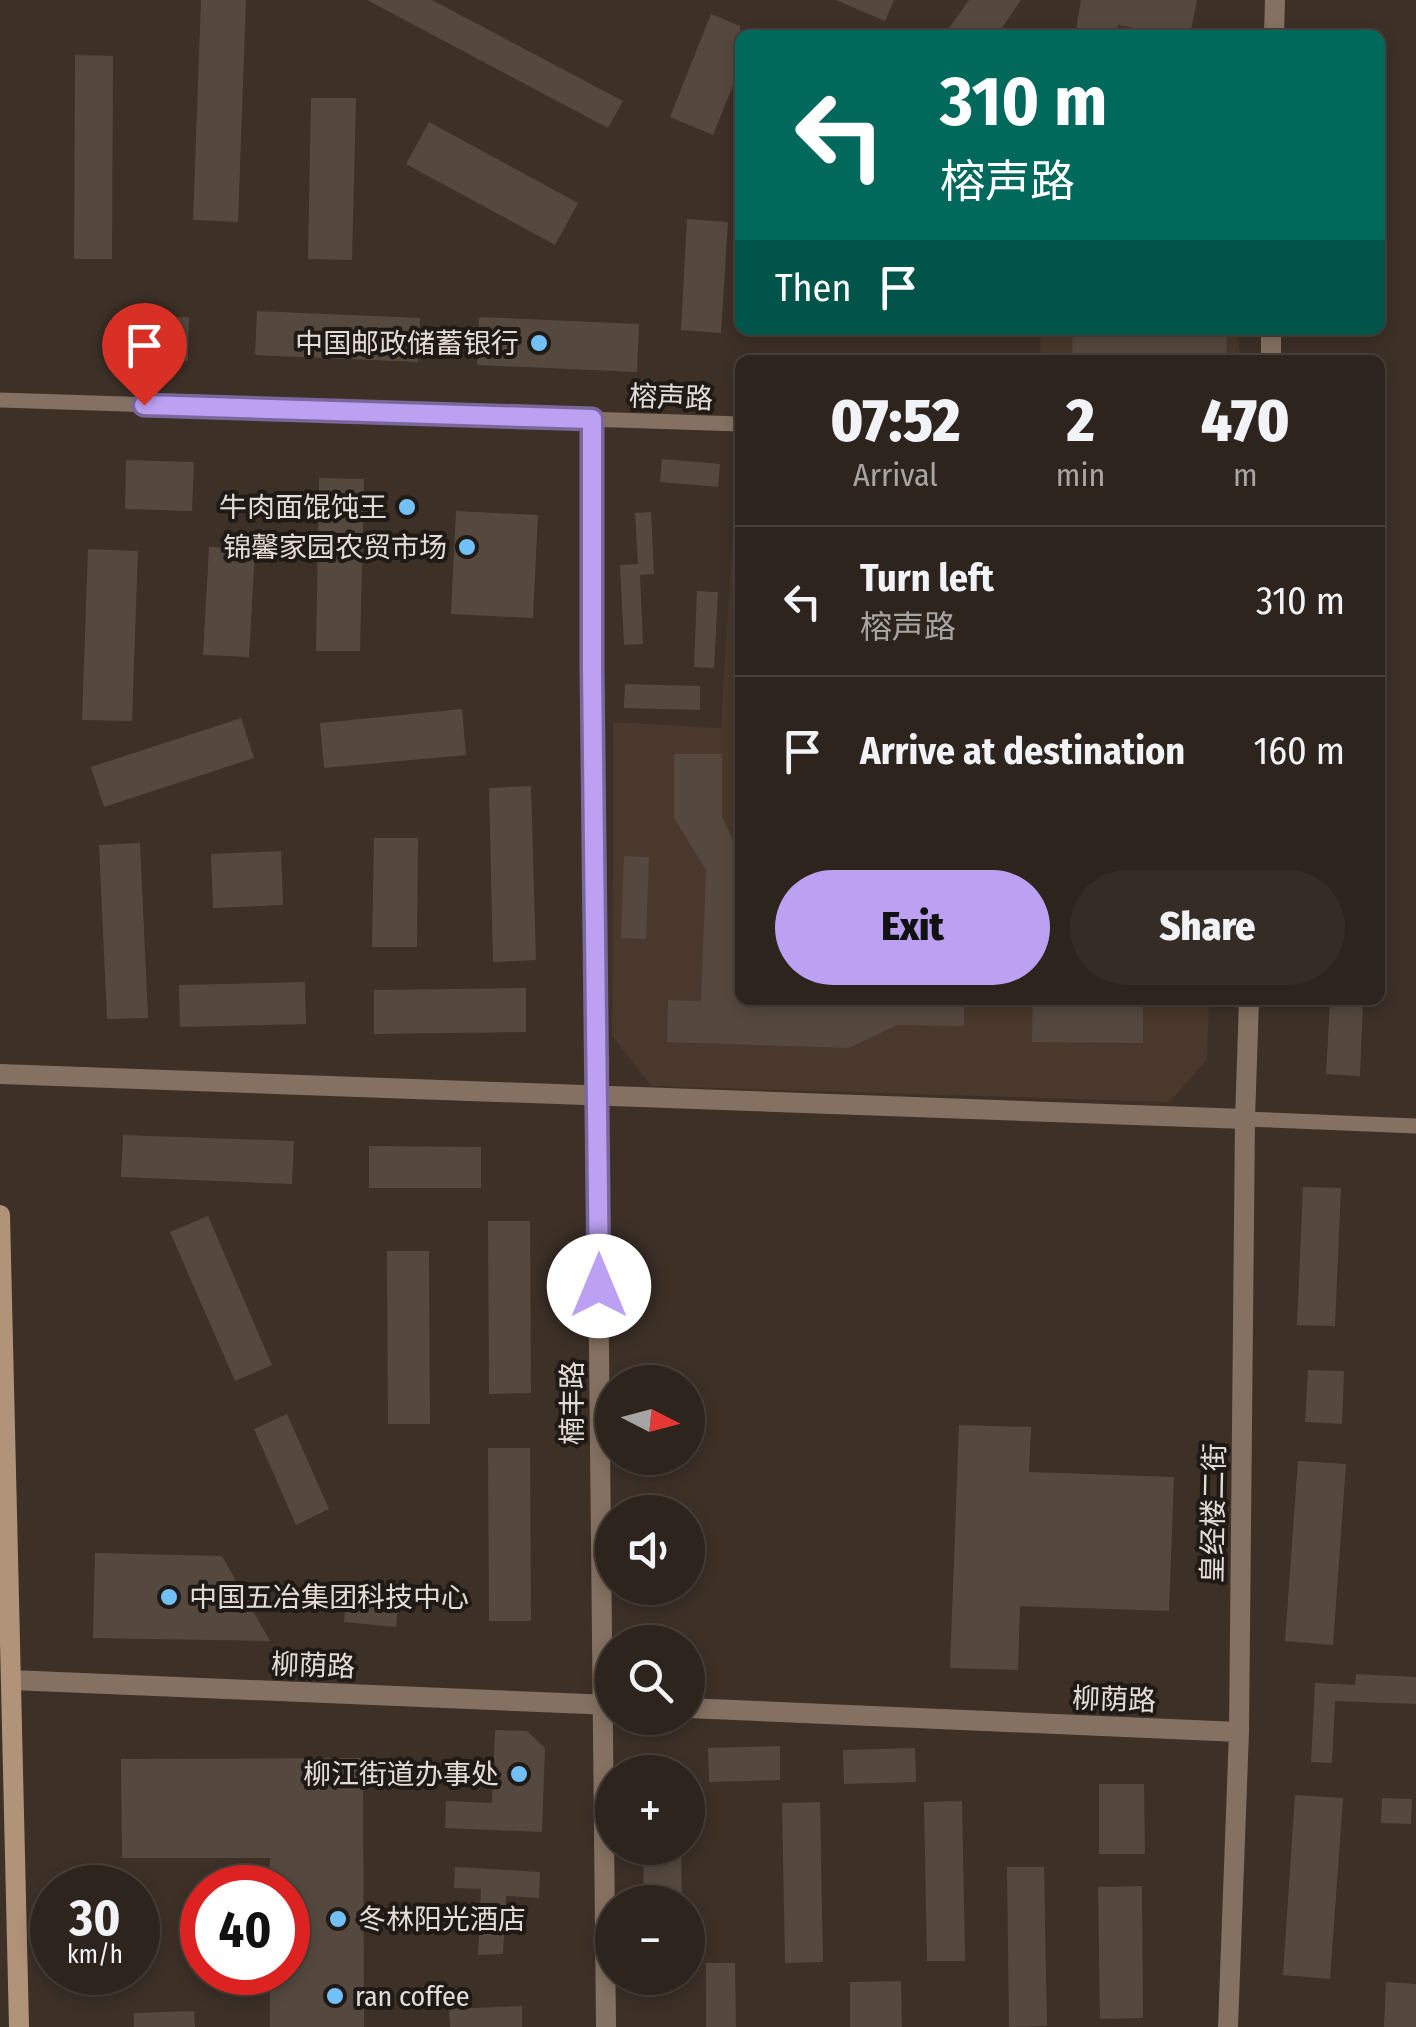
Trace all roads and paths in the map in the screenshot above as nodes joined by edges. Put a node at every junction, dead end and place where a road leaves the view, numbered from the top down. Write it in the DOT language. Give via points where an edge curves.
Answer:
graph roads {
  1 [pos="1275,0"];
  2 [pos="1274,30"];
  3 [pos="0,400"];
  4 [pos="592,419"];
  5 [pos="735,424"];
  6 [pos="1249,1005"];
  7 [pos="0,1074"];
  8 [pos="598,1096"];
  9 [pos="1245,1119"];
  10 [pos="1416,1126"];
  11 [pos="0,1215"];
  12 [pos="607,1625"];
  13 [pos="11,1680"];
  14 [pos="595,1703"];
  15 [pos="705,1709"];
  16 [pos="1239,1732"];
  17 [pos="608,1735"];
  18 [pos="18,2027"];
  19 [pos="606,2027"];
  20 [pos="1228,2027"];
  1 -- 2 [label="street"];
  3 -- 4 [label="street, 榕声路"];
  4 -- 5 [label="street, 榕声路"];
  4 -- 8 [label="street, 楠丰路"];
  6 -- 9 [label="street, 皇经楼二街"];
  7 -- 8 [label="street"];
  8 -- 9 [label="street"];
  8 -- 12 [label="street, 楠丰路"];
  9 -- 10 [label="street"];
  9 -- 16 [label="street, 皇经楼二街"];
  11 -- 13 [label="main road"];
  13 -- 14 [label="street, 柳荫路"];
  13 -- 18 [label="main road"];
  15 -- 16 [label="street, 柳荫路"];
  16 -- 20 [label="street, 皇经楼二街"];
  17 -- 19 [label="street, 楠丰路"];
}
